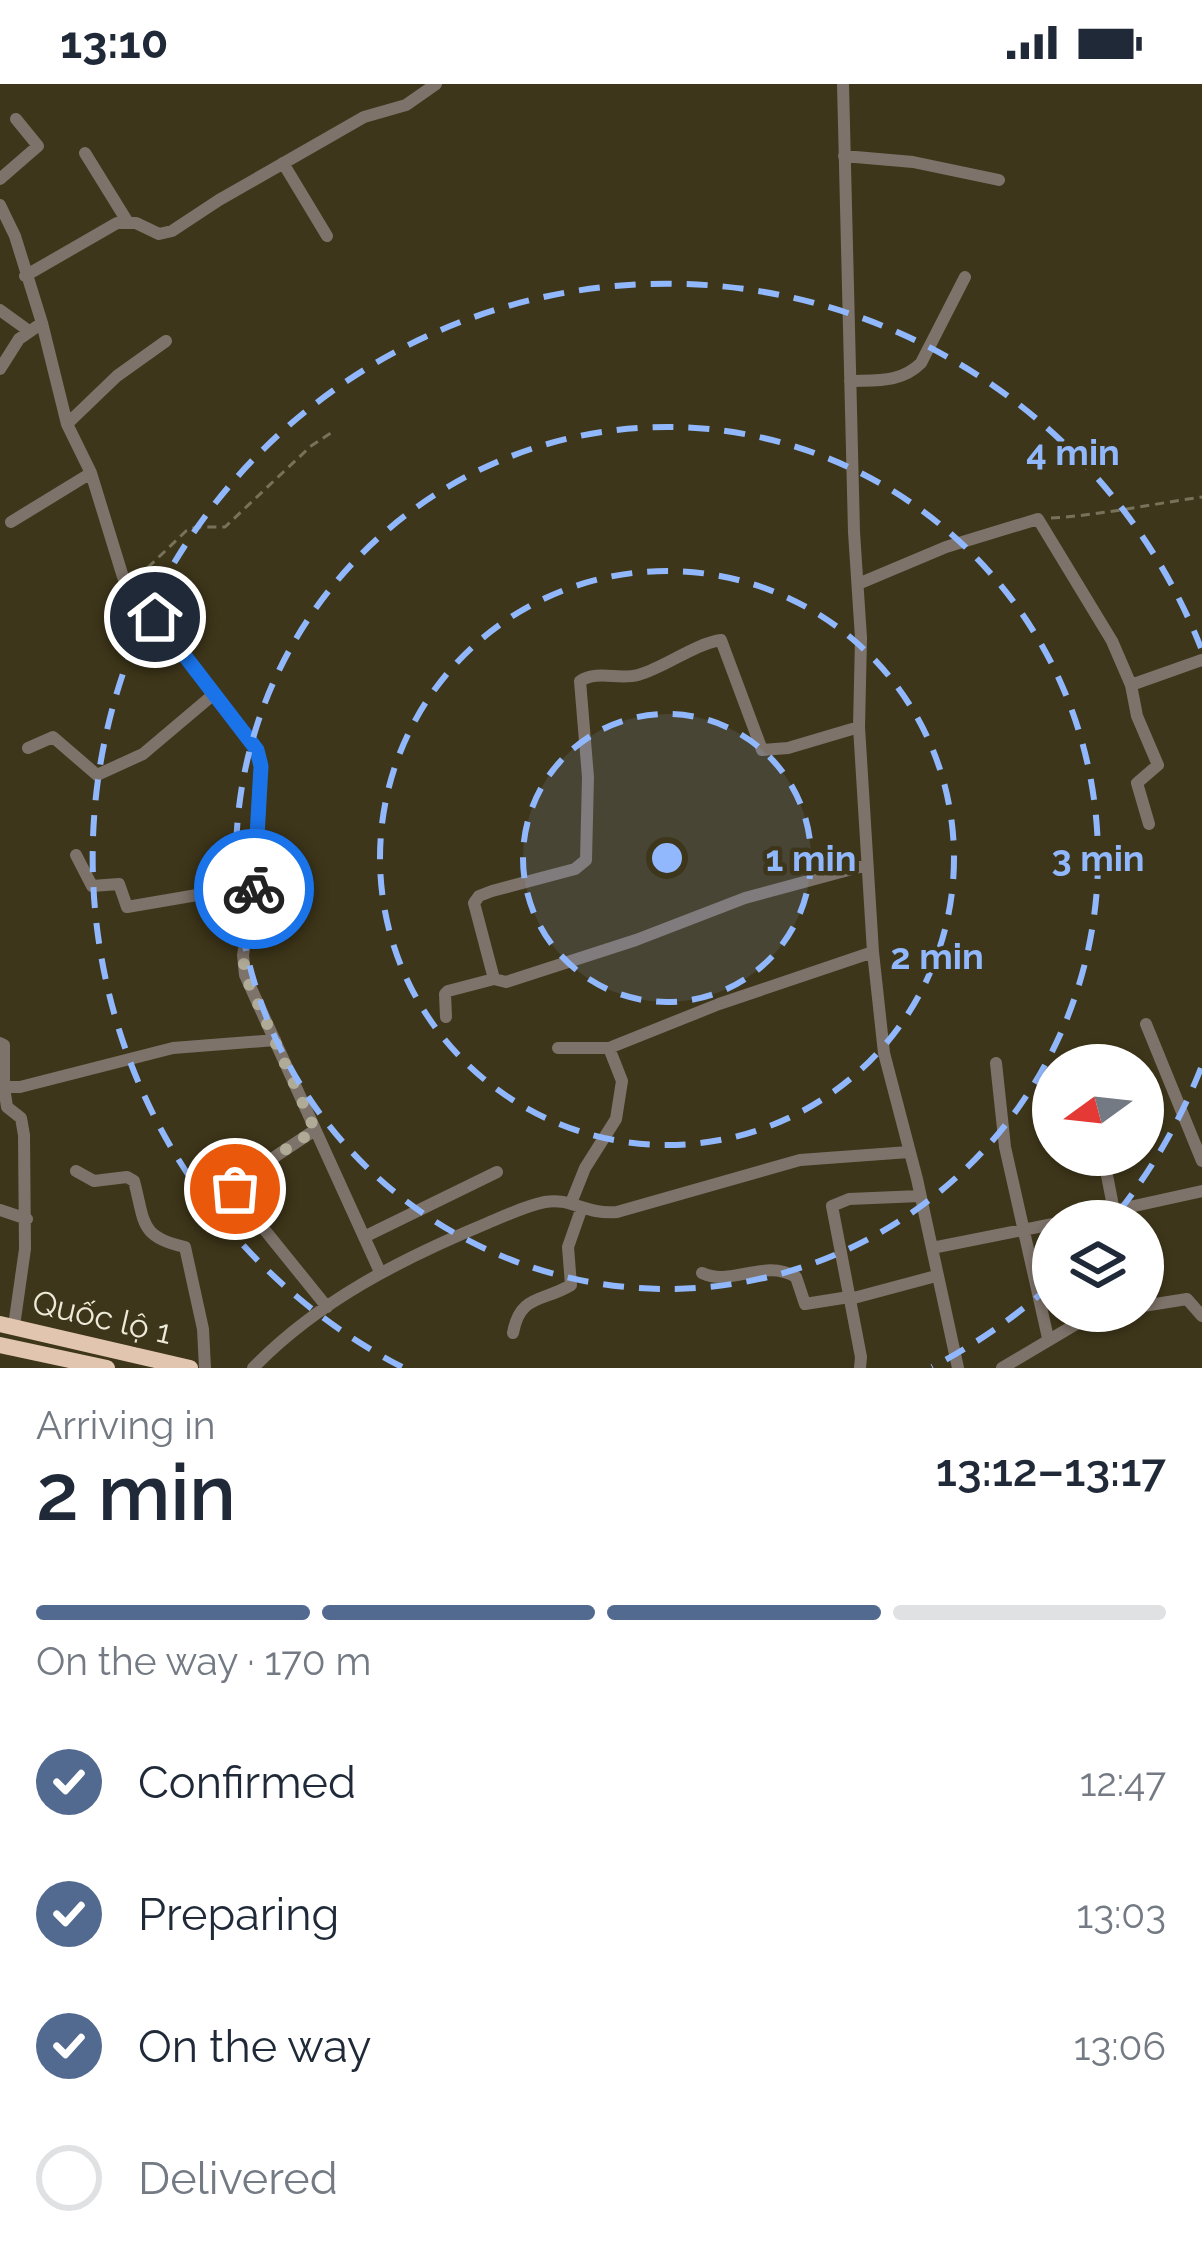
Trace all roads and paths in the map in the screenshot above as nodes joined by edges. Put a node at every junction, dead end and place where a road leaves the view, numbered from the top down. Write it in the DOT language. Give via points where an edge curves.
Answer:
graph roads {
  1 [pos="436,84"];
  2 [pos="843,84"];
  3 [pos="16,119"];
  4 [pos="85,153"];
  5 [pos="844,156"];
  6 [pos="284,163"];
  7 [pos="0,179"];
  8 [pos="999,179"];
  9 [pos="0,205"];
  10 [pos="127,221"];
  11 [pos="327,236"];
  12 [pos="25,276"];
  13 [pos="965,277"];
  14 [pos="0,310"];
  15 [pos="35,327"];
  16 [pos="166,340"];
  17 [pos="0,369"];
  18 [pos="850,381"];
  19 [pos="67,424"];
  20 [pos="331,433"];
  21 [pos="91,473"];
  22 [pos="1202,496"];
  23 [pos="1038,519"];
  24 [pos="11,522"];
  25 [pos="858,584"];
  26 [pos="129,585"];
  27 [pos="1202,660"];
  28 [pos="1131,685"];
  29 [pos="214,694"];
  30 [pos="859,728"];
  31 [pos="28,748"];
  32 [pos="1149,824"];
  33 [pos="76,855"];
  34 [pos="866,865"];
  35 [pos="254,893"];
  36 [pos="873,952"];
  37 [pos="494,979"];
  38 [pos="446,1017"];
  39 [pos="1146,1024"];
  40 [pos="275,1040"];
  41 [pos="0,1042"];
  42 [pos="558,1048"];
  43 [pos="609,1048"];
  44 [pos="996,1063"];
  45 [pos="4,1087"];
  46 [pos="315,1130"];
  47 [pos="909,1152"];
  48 [pos="1202,1161"];
  49 [pos="76,1171"];
  50 [pos="496,1172"];
  51 [pos="1202,1191"];
  52 [pos="920,1196"];
  53 [pos="1162,1200"];
  54 [pos="576,1206"];
  55 [pos="0,1210"];
  56 [pos="27,1220"];
  57 [pos="1032,1228"];
  58 [pos="1025,1229"];
  59 [pos="364,1237"];
  60 [pos="932,1248"];
  61 [pos="380,1272"];
  62 [pos="702,1273"];
  63 [pos="936,1276"];
  64 [pos="850,1298"];
  65 [pos="1164,1302"];
  66 [pos="327,1307"];
  67 [pos="1202,1316"];
  68 [pos="7,1325"];
  69 [pos="1059,1332"];
  70 [pos="513,1333"];
  71 [pos="1048,1338"];
  72 [pos="0,1345"];
  73 [pos="22,1359"];
  74 [pos="107,1368"];
  75 [pos="190,1368"];
  76 [pos="205,1368"];
  77 [pos="253,1368"];
  78 [pos="860,1368"];
  79 [pos="958,1368"];
  80 [pos="1002,1368"];
  1 -- 6 [label="street"];
  2 -- 5 [label="street"];
  3 -- 7 [label="street" via="38,146"];
  4 -- 10 [label="street"];
  5 -- 8 [label="street"];
  5 -- 18 [label="street"];
  6 -- 10 [label="street" via="166,233"];
  6 -- 11 [label="street"];
  9 -- 12 [label="street"];
  10 -- 12 [label="street"];
  12 -- 15 [label="street"];
  13 -- 18 [label="street" via="910,373"];
  14 -- 15 [label="street"];
  15 -- 17 [label="street"];
  15 -- 19 [label="street"];
  16 -- 19 [label="street"];
  18 -- 25 [label="street"];
  19 -- 21 [label="street"];
  20 -- 26 [label="path" via="225,527 186,531"];
  21 -- 24 [label="street"];
  21 -- 26 [label="street"];
  22 -- 23 [label="path"];
  23 -- 25 [label="street"];
  23 -- 28 [label="street"];
  25 -- 30 [label="street"];
  26 -- 29 [label="street"];
  27 -- 28 [label="street"];
  28 -- 32 [label="street" via="1157,765 1137,783"];
  29 -- 31 [label="street" via="143,754 97,775 53,737"];
  29 -- 35 [label="street" via="252,740 261,766"];
  30 -- 34 [label="street"];
  30 -- 37 [label="street" via="762,750 721,640 644,673 584,678 586,860 475,899"];
  33 -- 35 [label="street" via="92,886 115,882 127,907"];
  34 -- 36 [label="street"];
  34 -- 37 [label="street" via="512,980"];
  35 -- 40 [label="street" via="243,965"];
  36 -- 43 [label="street"];
  36 -- 47 [label="street" via="884,1053"];
  37 -- 38 [label="street" via="448,991"];
  39 -- 48 [label="street"];
  40 -- 45 [label="street" via="173,1048"];
  40 -- 46 [label="street"];
  41 -- 45 [label="street"];
  42 -- 43 [label="street"];
  43 -- 54 [label="street" via="621,1085 616,1119 584,1168"];
  44 -- 58 [label="street"];
  45 -- 56 [label="street" via="7,1107 21,1118"];
  46 -- 59 [label="street"];
  46 -- 66 [label="street" via="234,1192"];
  47 -- 52 [label="street"];
  47 -- 54 [label="street" via="800,1160 616,1212"];
  49 -- 76 [label="street" via="94,1181 134,1181 147,1230 185,1247"];
  50 -- 59 [label="street"];
  51 -- 53 [label="street"];
  52 -- 60 [label="street"];
  52 -- 64 [label="street" via="832,1206"];
  54 -- 61 [label="street" via="547,1201"];
  54 -- 70 [label="street" via="572,1285 525,1304"];
  55 -- 56 [label="street"];
  56 -- 68 [label="street"];
  57 -- 58 [label="street"];
  58 -- 60 [label="street"];
  58 -- 71 [label="street"];
  59 -- 61 [label="street"];
  60 -- 63 [label="street"];
  61 -- 66 [label="street"];
  62 -- 64 [label="street" via="716,1279 787,1271 805,1304"];
  63 -- 64 [label="street"];
  63 -- 79 [label="street"];
  64 -- 78 [label="street"];
  65 -- 67 [label="street" via="1192,1301"];
  66 -- 77 [label="street"];
  68 -- 75 [label="highway, Quốc lộ 1"];
  69 -- 71 [label="street"];
  71 -- 80 [label="street"];
  72 -- 73 [label="highway, Quốc lộ 1"];
  73 -- 74 [label="highway, Quốc lộ 1"];
}
